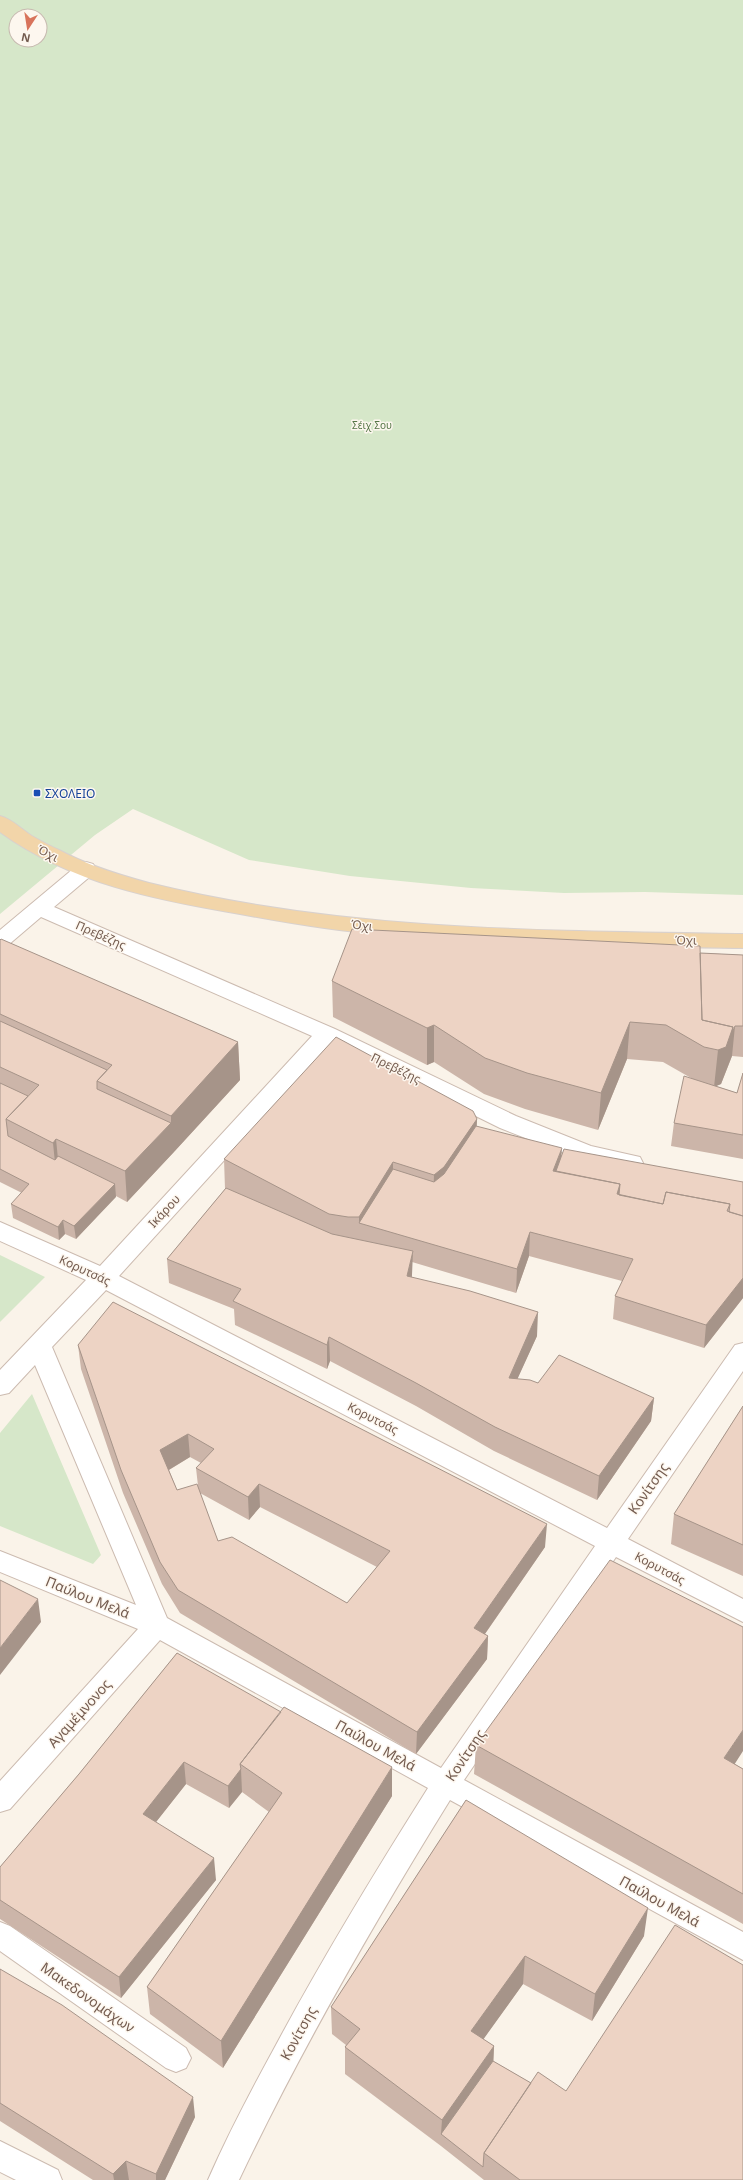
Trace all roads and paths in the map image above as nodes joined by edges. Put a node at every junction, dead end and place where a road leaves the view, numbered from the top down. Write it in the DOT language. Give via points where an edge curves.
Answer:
graph roads {
  1 [pos="0,822"];
  2 [pos="86,869"];
  3 [pos="38,908"];
  4 [pos="743,941"];
  5 [pos="0,942"];
  6 [pos="327,1034"];
  7 [pos="654,1167"];
  8 [pos="0,1231"];
  9 [pos="103,1278"];
  10 [pos="39,1346"];
  11 [pos="743,1352"];
  12 [pos="0,1386"];
  13 [pos="611,1542"];
  14 [pos="0,1561"];
  15 [pos="743,1612"];
  16 [pos="157,1625"];
  17 [pos="446,1782"];
  18 [pos="0,1800"];
  19 [pos="0,1935"];
  20 [pos="743,1947"];
  21 [pos="176,2058"];
  22 [pos="0,2156"];
  23 [pos="47,2180"];
  24 [pos="223,2180"];
  1 -- 2 [label="main road, Όχι" via="38,848"];
  2 -- 3 [label="street"];
  2 -- 4 [label="main road, Όχι" via="150,890 193,900 401,930 516,936"];
  3 -- 5 [label="street"];
  3 -- 6 [label="street, Πρεβέζης"];
  6 -- 7 [label="street, Πρεβέζης" via="544,1138 586,1153"];
  6 -- 9 [label="street, Ικάρου"];
  8 -- 9 [label="street, Κορυτσάς"];
  9 -- 10 [label="street, Ικάρου"];
  9 -- 13 [label="street, Κορυτσάς"];
  10 -- 12 [label="street, Ικάρου"];
  10 -- 16 [label="street"];
  11 -- 13 [label="street, Κονίτσης"];
  13 -- 15 [label="street, Κορυτσάς"];
  13 -- 17 [label="street, Κονίτσης"];
  14 -- 16 [label="street, Παύλου Μελά"];
  16 -- 17 [label="street, Παύλου Μελά"];
  16 -- 18 [label="street, Αγαμέμνονος"];
  17 -- 20 [label="street, Παύλου Μελά"];
  17 -- 24 [label="street, Κονίτσης" via="323,1987"];
  19 -- 21 [label="street, Μακεδονομάχων"];
  22 -- 23 [label="street"];
}
